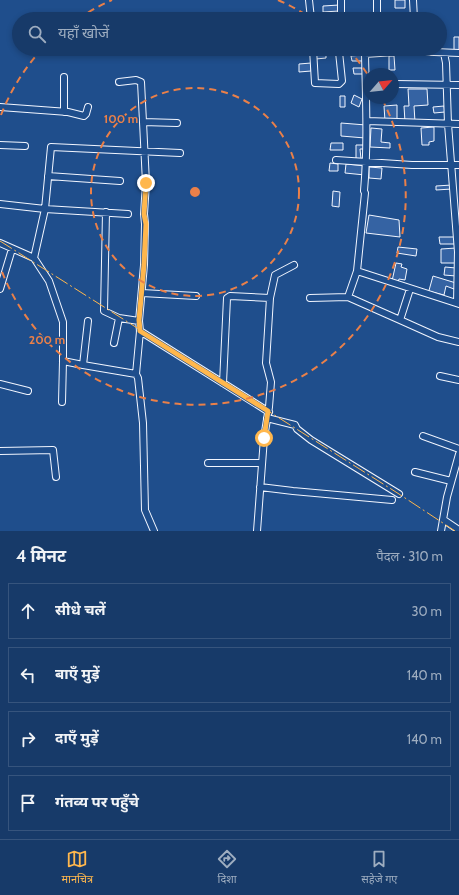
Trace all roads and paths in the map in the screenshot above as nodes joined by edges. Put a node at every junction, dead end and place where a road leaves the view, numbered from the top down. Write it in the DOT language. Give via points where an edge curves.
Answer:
graph roads {
  1 [pos="310,0"];
  2 [pos="341,0"];
  3 [pos="377,0"];
  4 [pos="413,0"];
  5 [pos="311,12"];
  6 [pos="342,12"];
  7 [pos="377,12"];
  8 [pos="414,12"];
  9 [pos="459,53"];
  10 [pos="447,54"];
  11 [pos="313,56"];
  12 [pos="339,56"];
  13 [pos="364,56"];
  14 [pos="444,56"];
  15 [pos="64,77"];
  16 [pos="119,82"];
  17 [pos="399,84"];
  18 [pos="446,84"];
  19 [pos="459,85"];
  20 [pos="0,107"];
  21 [pos="88,107"];
  22 [pos="64,112"];
  23 [pos="367,121"];
  24 [pos="143,122"];
  25 [pos="177,123"];
  26 [pos="448,124"];
  27 [pos="459,124"];
  28 [pos="0,145"];
  29 [pos="25,146"];
  30 [pos="144,151"];
  31 [pos="180,153"];
  32 [pos="336,160"];
  33 [pos="367,161"];
  34 [pos="452,165"];
  35 [pos="459,165"];
  36 [pos="48,176"];
  37 [pos="120,181"];
  38 [pos="0,204"];
  39 [pos="45,209"];
  40 [pos="106,212"];
  41 [pos="128,214"];
  42 [pos="0,243"];
  43 [pos="12,249"];
  44 [pos="34,258"];
  45 [pos="294,265"];
  46 [pos="357,271"];
  47 [pos="0,289"];
  48 [pos="410,289"];
  49 [pos="142,293"];
  50 [pos="196,296"];
  51 [pos="348,297"];
  52 [pos="270,298"];
  53 [pos="310,298"];
  54 [pos="458,304"];
  55 [pos="119,318"];
  56 [pos="139,320"];
  57 [pos="400,320"];
  58 [pos="88,321"];
  59 [pos="140,331"];
  60 [pos="459,342"];
  61 [pos="114,343"];
  62 [pos="63,361"];
  63 [pos="83,365"];
  64 [pos="136,374"];
  65 [pos="440,376"];
  66 [pos="459,380"];
  67 [pos="223,383"];
  68 [pos="0,384"];
  69 [pos="28,391"];
  70 [pos="62,402"];
  71 [pos="268,414"];
  72 [pos="423,436"];
  73 [pos="459,449"];
  74 [pos="0,451"];
  75 [pos="459,454"];
  76 [pos="208,463"];
  77 [pos="262,463"];
  78 [pos="415,472"];
  79 [pos="56,477"];
  80 [pos="452,481"];
  81 [pos="260,487"];
  82 [pos="399,494"];
  83 [pos="392,500"];
  84 [pos="444,520"];
  85 [pos="459,530"];
  86 [pos="154,531"];
  87 [pos="257,531"];
  88 [pos="441,531"];
  1 -- 5 [label="street"];
  2 -- 6 [label="street"];
  3 -- 7 [label="street"];
  4 -- 8 [label="street"];
  9 -- 10 [label="street"];
  11 -- 12 [label="street" via="315,83 320,84 339,84 342,81"];
  13 -- 23 [label="street"];
  14 -- 18 [label="street"];
  15 -- 22 [label="street"];
  16 -- 24 [label="street" via="141,82"];
  17 -- 18 [label="street"];
  18 -- 19 [label="street"];
  18 -- 26 [label="street"];
  20 -- 22 [label="street"];
  21 -- 22 [label="street" via="84,116"];
  23 -- 26 [label="street"];
  23 -- 33 [label="street"];
  24 -- 25 [label="street"];
  24 -- 30 [label="street"];
  26 -- 27 [label="street"];
  26 -- 34 [label="street"];
  28 -- 29 [label="street"];
  30 -- 31 [label="street"];
  30 -- 36 [label="street" via="51,147"];
  30 -- 49 [label="street" via="146,224"];
  32 -- 33 [label="street"];
  33 -- 34 [label="street"];
  33 -- 46 [label="street"];
  34 -- 35 [label="street"];
  34 -- 54 [label="street" via="458,252"];
  36 -- 37 [label="street"];
  36 -- 39 [label="street"];
  38 -- 39 [label="street"];
  39 -- 40 [label="street"];
  39 -- 44 [label="street"];
  40 -- 41 [label="street"];
  40 -- 55 [label="street" via="104,311"];
  42 -- 43 [label="street"];
  43 -- 44 [label="street"];
  43 -- 47 [label="street"];
  44 -- 62 [label="street" via="48,282 62,322"];
  45 -- 52 [label="street" via="275,275"];
  46 -- 48 [label="street"];
  46 -- 51 [label="street"];
  48 -- 54 [label="street"];
  48 -- 57 [label="street"];
  49 -- 50 [label="street"];
  49 -- 56 [label="street"];
  51 -- 53 [label="street"];
  51 -- 57 [label="street"];
  52 -- 67 [label="street" via="227,298"];
  52 -- 71 [label="street" via="266,363 271,382"];
  55 -- 56 [label="street"];
  55 -- 61 [label="street"];
  56 -- 59 [label="street"];
  57 -- 60 [label="street" via="438,337"];
  58 -- 63 [label="street"];
  59 -- 64 [label="street"];
  59 -- 67 [label="street"];
  62 -- 63 [label="street"];
  62 -- 70 [label="street"];
  63 -- 64 [label="street"];
  64 -- 86 [label="street" via="143,424 145,510"];
  65 -- 66 [label="street"];
  67 -- 71 [label="street"];
  68 -- 69 [label="street"];
  71 -- 77 [label="street"];
  71 -- 82 [label="street" via="295,425 311,440"];
  72 -- 73 [label="street"];
  74 -- 79 [label="street" via="53,450"];
  75 -- 80 [label="street"];
  76 -- 77 [label="street"];
  77 -- 81 [label="street"];
  78 -- 80 [label="street"];
  80 -- 84 [label="street"];
  81 -- 83 [label="street"];
  81 -- 87 [label="street"];
  84 -- 85 [label="street"];
  84 -- 88 [label="street"];
}
